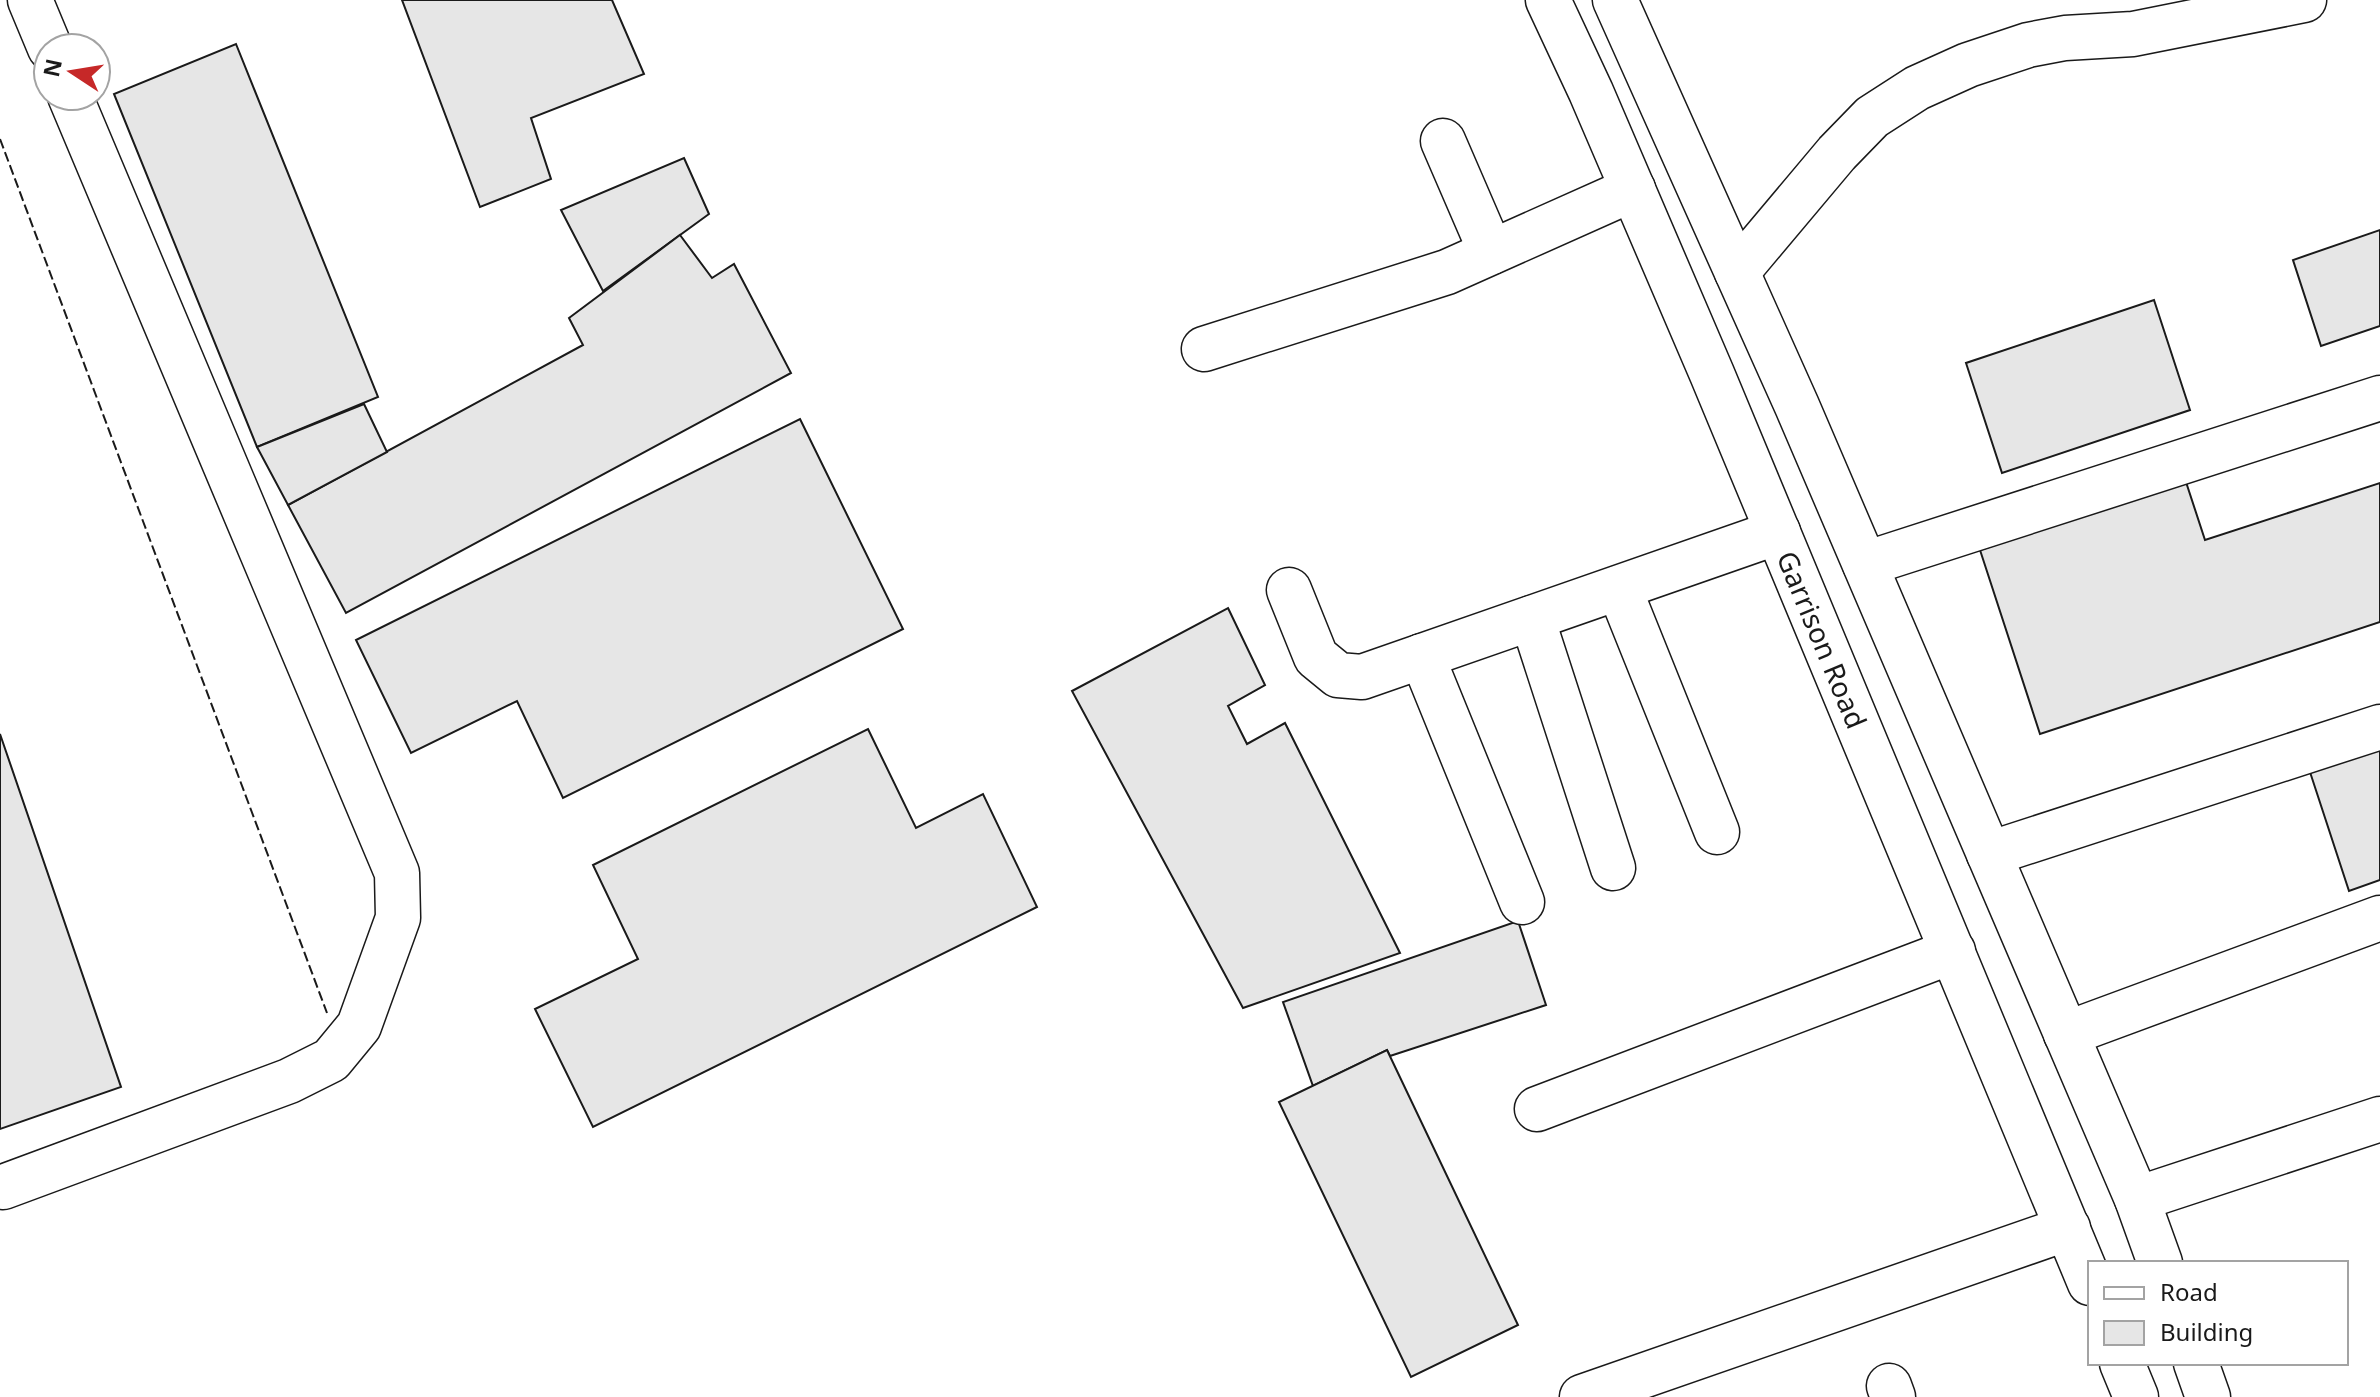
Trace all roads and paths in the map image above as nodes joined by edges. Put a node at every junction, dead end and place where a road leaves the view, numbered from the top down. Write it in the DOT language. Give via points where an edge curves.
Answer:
graph roads {
  1 [pos="30,0"];
  2 [pos="1548,0"];
  3 [pos="1615,0"];
  4 [pos="2304,0"];
  5 [pos="43,32"];
  6 [pos="77,112"];
  7 [pos="1443,141"];
  8 [pos="1633,189"];
  9 [pos="1491,252"];
  10 [pos="1737,272"];
  11 [pos="1204,349"];
  12 [pos="2380,398"];
  13 [pos="1778,532"];
  14 [pos="1865,564"];
  15 [pos="1619,588"];
  16 [pos="1289,590"];
  17 [pos="1532,618"];
  18 [pos="1422,656"];
  19 [pos="2380,727"];
  20 [pos="1717,832"];
  21 [pos="1989,854"];
  22 [pos="1613,868"];
  23 [pos="1522,902"];
  24 [pos="2380,918"];
  25 [pos="1953,951"];
  26 [pos="2066,1034"];
  27 [pos="1537,1109"];
  28 [pos="2380,1119"];
  29 [pos="3,1187"];
  30 [pos="2137,1199"];
  31 [pos="2068,1228"];
  32 [pos="2159,1261"];
  33 [pos="2088,1278"];
  34 [pos="2123,1365"];
  35 [pos="2197,1365"];
  36 [pos="1582,1397"];
  37 [pos="2136,1397"];
  38 [pos="2208,1397"];
  1 -- 5 [label="main road"];
  2 -- 8 [label="main road, Garrison Road"];
  3 -- 10 [label="main road"];
  4 -- 10 [label="main road" via="2133,34 2028,45 1917,88 1863,126"];
  6 -- 29 [label="main road" via="397,873 398,918 359,1026 331,1060 289,1081"];
  7 -- 9 [label="main road"];
  8 -- 9 [label="main road"];
  8 -- 13 [label="main road, Garrison Road"];
  9 -- 11 [label="main road" via="1447,272"];
  10 -- 14 [label="main road"];
  12 -- 14 [label="main road"];
  13 -- 15 [label="main road"];
  13 -- 25 [label="main road, Garrison Road"];
  14 -- 21 [label="main road"];
  15 -- 17 [label="main road"];
  15 -- 20 [label="main road"];
  16 -- 18 [label="main road" via="1316,657 1338,675 1362,677"];
  17 -- 18 [label="main road"];
  17 -- 22 [label="main road"];
  18 -- 23 [label="main road"];
  19 -- 21 [label="main road"];
  21 -- 26 [label="main road"];
  24 -- 26 [label="main road"];
  25 -- 27 [label="main road"];
  25 -- 31 [label="main road, Garrison Road"];
  26 -- 30 [label="main road"];
  28 -- 30 [label="main road"];
  30 -- 32 [label="main road"];
  31 -- 33 [label="main road, Garrison Road"];
  31 -- 36 [label="main road"];
  34 -- 37 [label="main road"];
  35 -- 38 [label="main road"];
}
